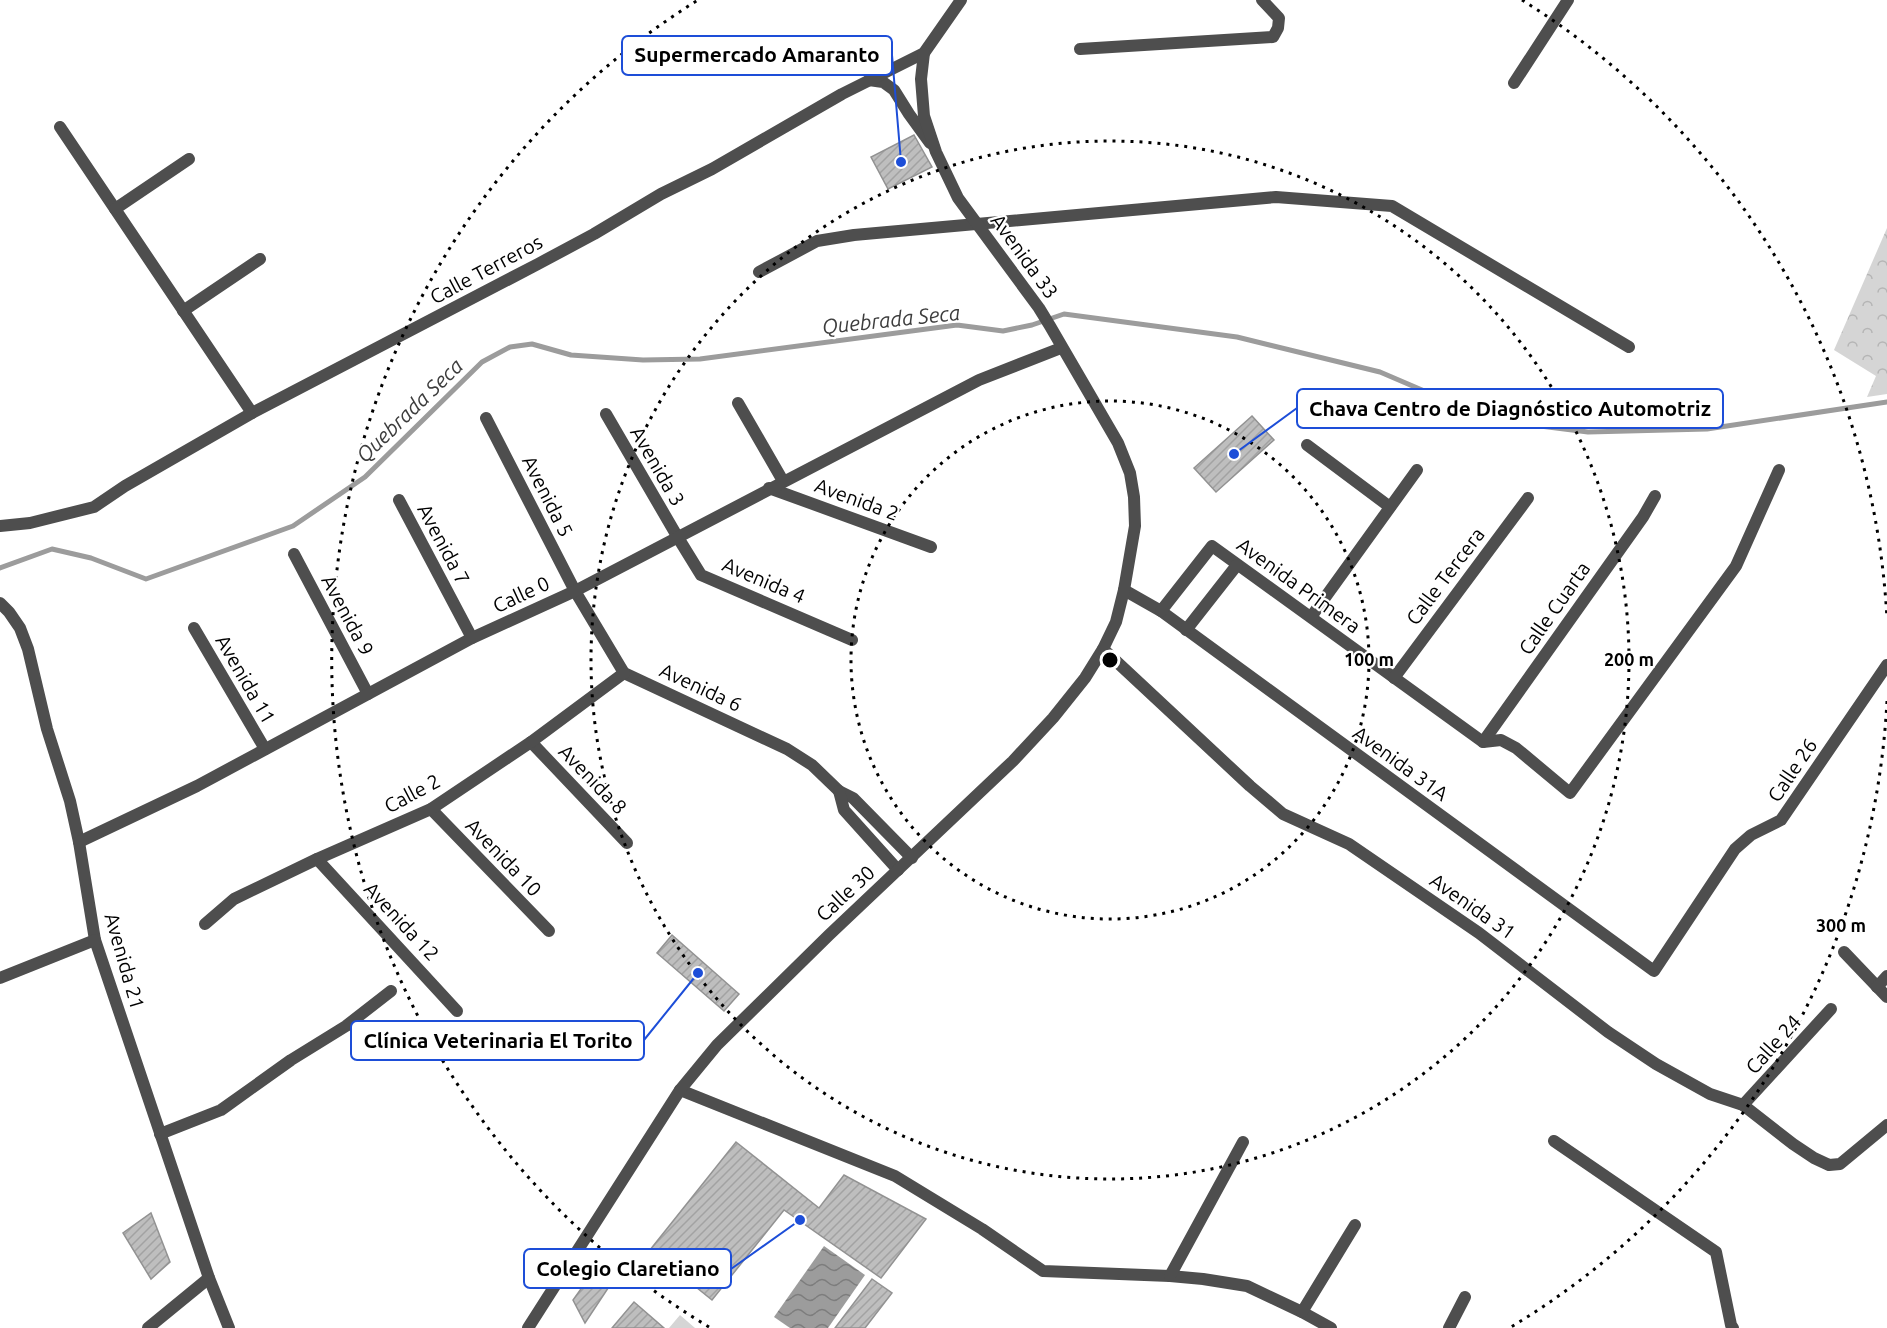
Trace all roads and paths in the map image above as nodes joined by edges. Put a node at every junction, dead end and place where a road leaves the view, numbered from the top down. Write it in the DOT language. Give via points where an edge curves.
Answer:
graph roads {
  1 [pos="961,0"];
  2 [pos="1262,0"];
  3 [pos="1568,0"];
  4 [pos="1080,49"];
  5 [pos="924,53"];
  6 [pos="869,80"];
  7 [pos="1514,83"];
  8 [pos="60,127"];
  9 [pos="936,152"];
  10 [pos="189,159"];
  11 [pos="115,209"];
  12 [pos="978,224"];
  13 [pos="260,259"];
  14 [pos="759,272"];
  15 [pos="183,311"];
  16 [pos="1629,347"];
  17 [pos="1061,348"];
  18 [pos="738,403"];
  19 [pos="252,413"];
  20 [pos="606,414"];
  21 [pos="486,418"];
  22 [pos="1308,446"];
  23 [pos="1417,470"];
  24 [pos="1779,470"];
  25 [pos="1130,473"];
  26 [pos="783,481"];
  27 [pos="769,488"];
  28 [pos="1654,496"];
  29 [pos="1528,498"];
  30 [pos="399,500"];
  31 [pos="1390,507"];
  32 [pos="0,526"];
  33 [pos="677,536"];
  34 [pos="931,547"];
  35 [pos="294,554"];
  36 [pos="1237,565"];
  37 [pos="1124,590"];
  38 [pos="575,591"];
  39 [pos="0,603"];
  40 [pos="1161,611"];
  41 [pos="1311,617"];
  42 [pos="194,627"];
  43 [pos="1186,630"];
  44 [pos="472,638"];
  45 [pos="852,640"];
  46 [pos="1103,649"];
  47 [pos="1887,665"];
  48 [pos="624,673"];
  49 [pos="1394,678"];
  50 [pos="368,694"];
  51 [pos="531,742"];
  52 [pos="1483,742"];
  53 [pos="265,749"];
  54 [pos="839,791"];
  55 [pos="431,809"];
  56 [pos="79,842"];
  57 [pos="627,843"];
  58 [pos="912,858"];
  59 [pos="317,859"];
  60 [pos="898,870"];
  61 [pos="205,924"];
  62 [pos="549,931"];
  63 [pos="95,940"];
  64 [pos="1844,952"];
  65 [pos="1654,971"];
  66 [pos="1887,976"];
  67 [pos="0,978"];
  68 [pos="1877,987"];
  69 [pos="391,991"];
  70 [pos="1887,997"];
  71 [pos="1831,1009"];
  72 [pos="457,1011"];
  73 [pos="680,1090"];
  74 [pos="1743,1105"];
  75 [pos="1887,1125"];
  76 [pos="160,1134"];
  77 [pos="1554,1141"];
  78 [pos="1244,1142"];
  79 [pos="1355,1225"];
  80 [pos="1170,1276"];
  81 [pos="209,1278"];
  82 [pos="1465,1298"];
  83 [pos="1302,1312"];
  84 [pos="1732,1326"];
  85 [pos="148,1328"];
  86 [pos="229,1328"];
  87 [pos="528,1328"];
  88 [pos="1331,1328"];
  89 [pos="1449,1328"];
  1 -- 5 [label="street, Calle Terreros"];
  2 -- 4 [label="street" via="1279,18 1273,37"];
  3 -- 7 [label="street"];
  5 -- 6 [label="street, Calle Terreros"];
  5 -- 9 [label="street, Avenida 33" via="924,116"];
  6 -- 9 [label="street" via="883,82 894,90"];
  6 -- 19 [label="street, Calle Terreros" via="585,239"];
  8 -- 11 [label="street"];
  9 -- 12 [label="street, Avenida 33" via="958,198"];
  10 -- 11 [label="street"];
  11 -- 15 [label="street"];
  12 -- 14 [label="street" via="817,241"];
  12 -- 16 [label="street" via="1276,197 1392,206"];
  12 -- 17 [label="street, Avenida 33" via="1039,308"];
  13 -- 15 [label="street"];
  15 -- 19 [label="street"];
  17 -- 25 [label="street, Avenida 33" via="1118,443"];
  17 -- 26 [label="street, Calle 0" via="979,380"];
  18 -- 26 [label="street"];
  19 -- 32 [label="street, Calle Terreros" via="94,507 30,523"];
  20 -- 33 [label="street, Avenida 3"];
  21 -- 38 [label="street, Avenida 5"];
  22 -- 31 [label="street"];
  23 -- 31 [label="street"];
  24 -- 52 [label="street, Avenida Primera" via="1736,566 1570,793 1516,748 1501,740"];
  25 -- 37 [label="street, Calle 30" via="1135,526"];
  26 -- 27 [label="street, Calle 0"];
  27 -- 33 [label="street, Calle 0"];
  27 -- 34 [label="street, Avenida 2"];
  28 -- 52 [label="street, Calle Cuarta" via="1644,517"];
  29 -- 49 [label="street, Calle Tercera"];
  30 -- 44 [label="street, Avenida 7"];
  31 -- 41 [label="street"];
  33 -- 38 [label="street, Calle 0"];
  33 -- 45 [label="street, Avenida 4" via="701,575"];
  35 -- 50 [label="street, Avenida 9"];
  36 -- 40 [label="street, Avenida Primera" via="1212,546"];
  36 -- 41 [label="street, Avenida Primera"];
  36 -- 43 [label="street"];
  37 -- 40 [label="street, Avenida 31A"];
  37 -- 46 [label="street, Calle 30" via="1116,622"];
  38 -- 44 [label="street, Calle 0"];
  38 -- 48 [label="street"];
  39 -- 56 [label="street, Avenida 21" via="20,628 28,649"];
  40 -- 43 [label="street, Avenida 31A"];
  41 -- 49 [label="street, Avenida Primera"];
  42 -- 53 [label="street, Avenida 11"];
  43 -- 65 [label="street, Avenida 31A"];
  44 -- 50 [label="street, Calle 0"];
  46 -- 58 [label="street, Calle 30" via="1053,718"];
  46 -- 74 [label="street, Avenida 31" via="1283,814 1349,844 1479,933 1656,1064 1710,1094"];
  47 -- 65 [label="street, Calle 26" via="1781,820 1735,849"];
  48 -- 51 [label="street, Calle 2"];
  48 -- 54 [label="street, Avenida 6" via="787,749 812,765"];
  49 -- 52 [label="street, Avenida Primera"];
  50 -- 53 [label="street, Calle 0"];
  51 -- 55 [label="street, Calle 2"];
  51 -- 57 [label="street, Avenida 8"];
  53 -- 56 [label="street, Calle 0"];
  54 -- 58 [label="street, Avenida 6" via="853,798"];
  54 -- 60 [label="street, Avenida 6" via="844,810"];
  55 -- 59 [label="street, Calle 2"];
  55 -- 62 [label="street, Avenida 10"];
  56 -- 63 [label="street, Avenida 21"];
  58 -- 60 [label="street, Calle 30"];
  59 -- 61 [label="street, Calle 2" via="234,899"];
  59 -- 72 [label="street, Avenida 12"];
  60 -- 73 [label="street, Calle 30" via="717,1045"];
  63 -- 67 [label="street"];
  63 -- 76 [label="street, Avenida 21"];
  64 -- 68 [label="street"];
  66 -- 68 [label="street"];
  68 -- 70 [label="street"];
  69 -- 76 [label="street" via="221,1110"];
  71 -- 74 [label="street, Calle 24"];
  73 -- 80 [label="street" via="895,1176 1043,1271"];
  73 -- 87 [label="street, Calle 30"];
  74 -- 75 [label="street, Avenida 31" via="1829,1165 1840,1164"];
  76 -- 81 [label="street, Avenida 21"];
  77 -- 84 [label="street" via="1716,1252"];
  78 -- 80 [label="street"];
  79 -- 83 [label="street"];
  80 -- 83 [label="street" via="1247,1286"];
  81 -- 85 [label="street"];
  81 -- 86 [label="street, Avenida 21"];
  82 -- 89 [label="street"];
  83 -- 88 [label="street"];
}
